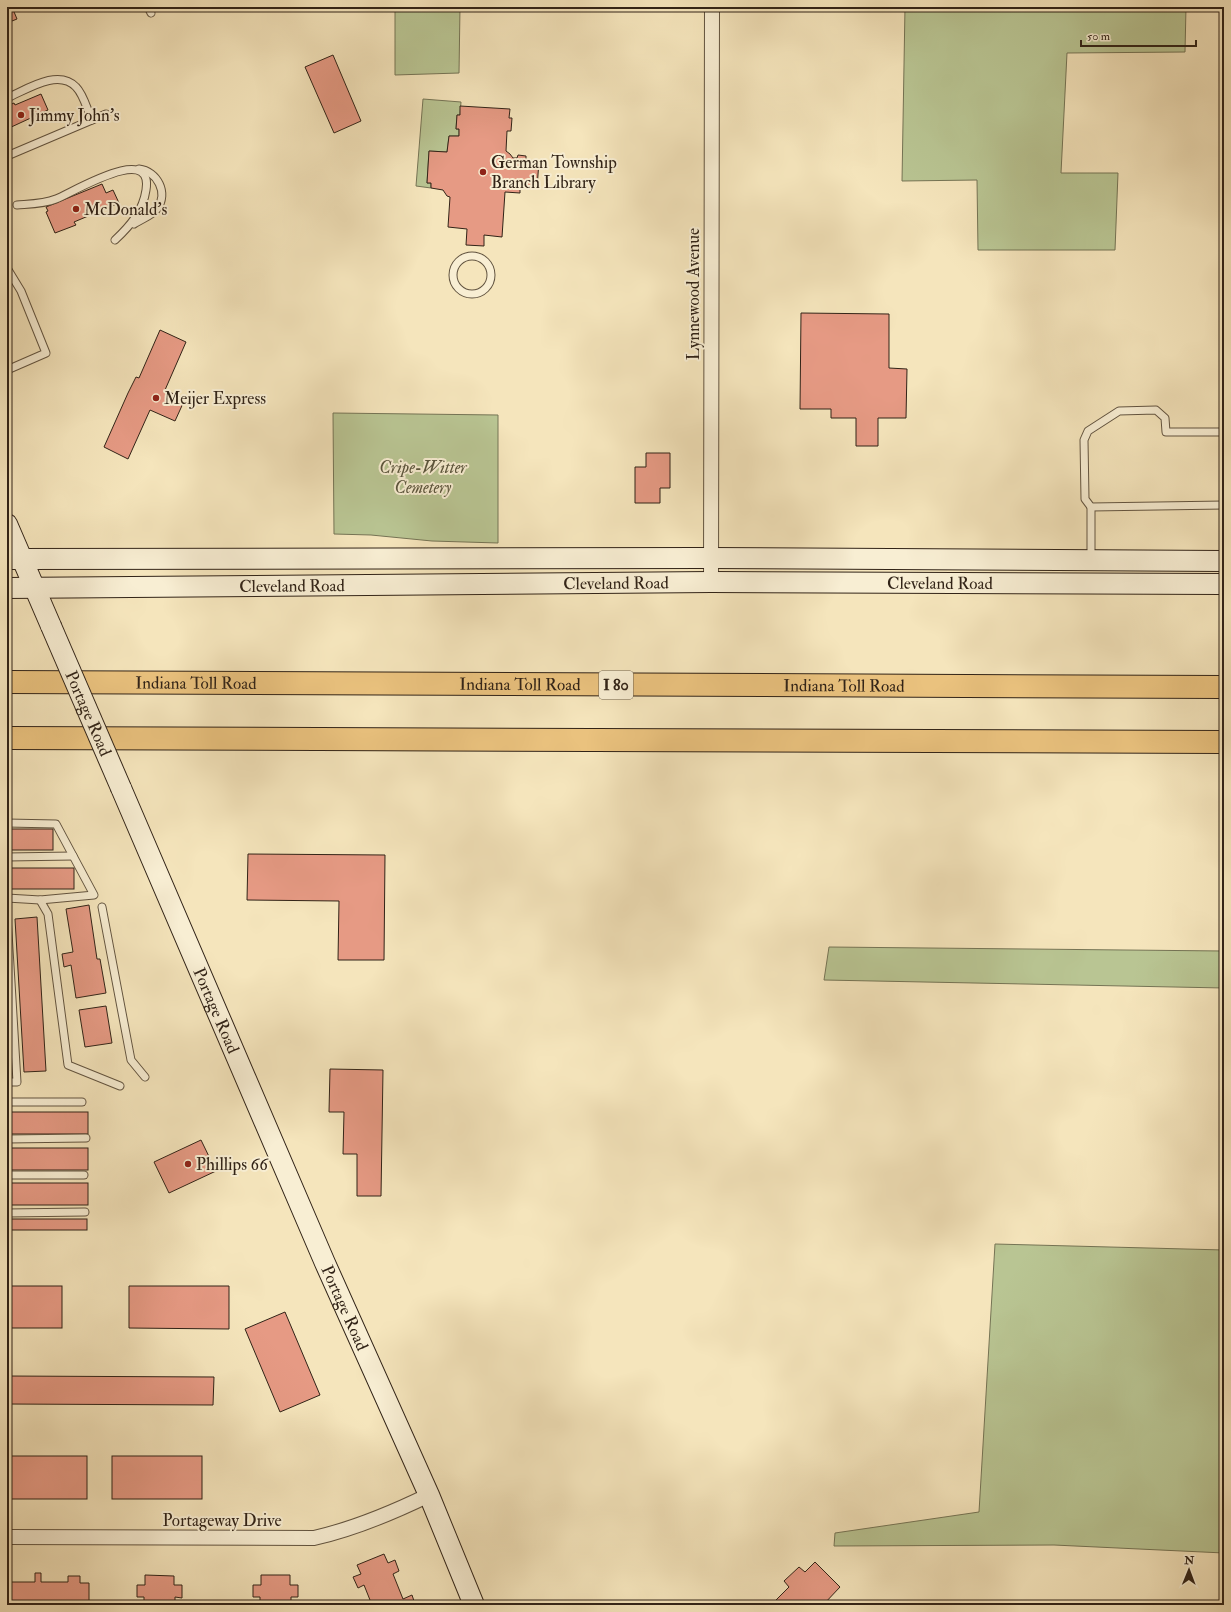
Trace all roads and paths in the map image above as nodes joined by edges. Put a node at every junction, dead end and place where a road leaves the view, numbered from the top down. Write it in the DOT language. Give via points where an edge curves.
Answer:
graph roads {
  1 [pos="712,7"];
  2 [pos="7,98"];
  3 [pos="106,114"];
  4 [pos="92,120"];
  5 [pos="7,156"];
  6 [pos="136,169"];
  7 [pos="17,205"];
  8 [pos="129,228"];
  9 [pos="115,240"];
  10 [pos="7,268"];
  11 [pos="492,279"];
  12 [pos="7,370"];
  13 [pos="1224,432"];
  14 [pos="1224,506"];
  15 [pos="1092,507"];
  16 [pos="7,524"];
  17 [pos="710,558"];
  18 [pos="14,559"];
  19 [pos="1091,560"];
  20 [pos="1224,561"];
  21 [pos="711,582"];
  22 [pos="1224,584"];
  23 [pos="7,588"];
  24 [pos="34,588"];
  25 [pos="7,682"];
  26 [pos="1224,687"];
  27 [pos="7,738"];
  28 [pos="1224,742"];
  29 [pos="7,823"];
  30 [pos="73,856"];
  31 [pos="7,857"];
  32 [pos="7,898"];
  33 [pos="40,900"];
  34 [pos="102,907"];
  35 [pos="7,916"];
  36 [pos="145,1077"];
  37 [pos="7,1082"];
  38 [pos="120,1086"];
  39 [pos="7,1102"];
  40 [pos="82,1102"];
  41 [pos="86,1138"];
  42 [pos="7,1139"];
  43 [pos="7,1175"];
  44 [pos="84,1175"];
  45 [pos="85,1212"];
  46 [pos="7,1213"];
  47 [pos="429,1496"];
  48 [pos="7,1537"];
  49 [pos="474,1605"];
  1 -- 17 [label="street, Lynnewood Avenue"];
  2 -- 4 [label="lane" via="49,80 64,80 78,90"];
  3 -- 4 [label="lane"];
  4 -- 5 [label="lane"];
  6 -- 7 [label="lane" via="110,175 49,201"];
  6 -- 8 [label="lane" via="145,176 146,189 138,215"];
  6 -- 8 [label="lane" via="146,170 157,178 162,192 158,209"];
  8 -- 9 [label="lane"];
  10 -- 12 [label="lane" via="21,291 46,353"];
  11 -- 11 [label="lane" via="490,267 482,258 467,256 456,263 452,276 456,287 468,295 483,292"];
  13 -- 15 [label="lane" via="1166,432 1166,418 1156,410 1119,411 1088,431 1084,440 1086,499"];
  14 -- 15 [label="lane"];
  15 -- 19 [label="lane"];
  16 -- 18 [label="main road, Portage Road"];
  17 -- 18 [label="main road, Cleveland Road"];
  17 -- 19 [label="main road, Cleveland Road"];
  17 -- 21 [label="street, Lynnewood Avenue"];
  18 -- 24 [label="main road, Portage Road"];
  19 -- 20 [label="main road, Cleveland Road"];
  21 -- 22 [label="main road, Cleveland Road"];
  21 -- 24 [label="main road, Cleveland Road"];
  23 -- 24 [label="main road, Cleveland Road"];
  24 -- 47 [label="main road, Portage Road, bridge" via="325,1263"];
  25 -- 26 [label="highway, Indiana Toll Road / I 80"];
  27 -- 28 [label="highway"];
  29 -- 30 [label="lane" via="56,824"];
  30 -- 31 [label="lane"];
  30 -- 33 [label="lane" via="94,895"];
  32 -- 33 [label="lane"];
  33 -- 38 [label="lane" via="48,914 68,1065"];
  34 -- 36 [label="lane" via="131,1060"];
  35 -- 37 [label="lane" via="17,1082"];
  39 -- 40 [label="lane"];
  41 -- 42 [label="lane"];
  43 -- 44 [label="lane"];
  45 -- 46 [label="lane"];
  47 -- 48 [label="street, Portageway Drive" via="364,1524 314,1538"];
  47 -- 49 [label="main road, Portage Road"];
}
